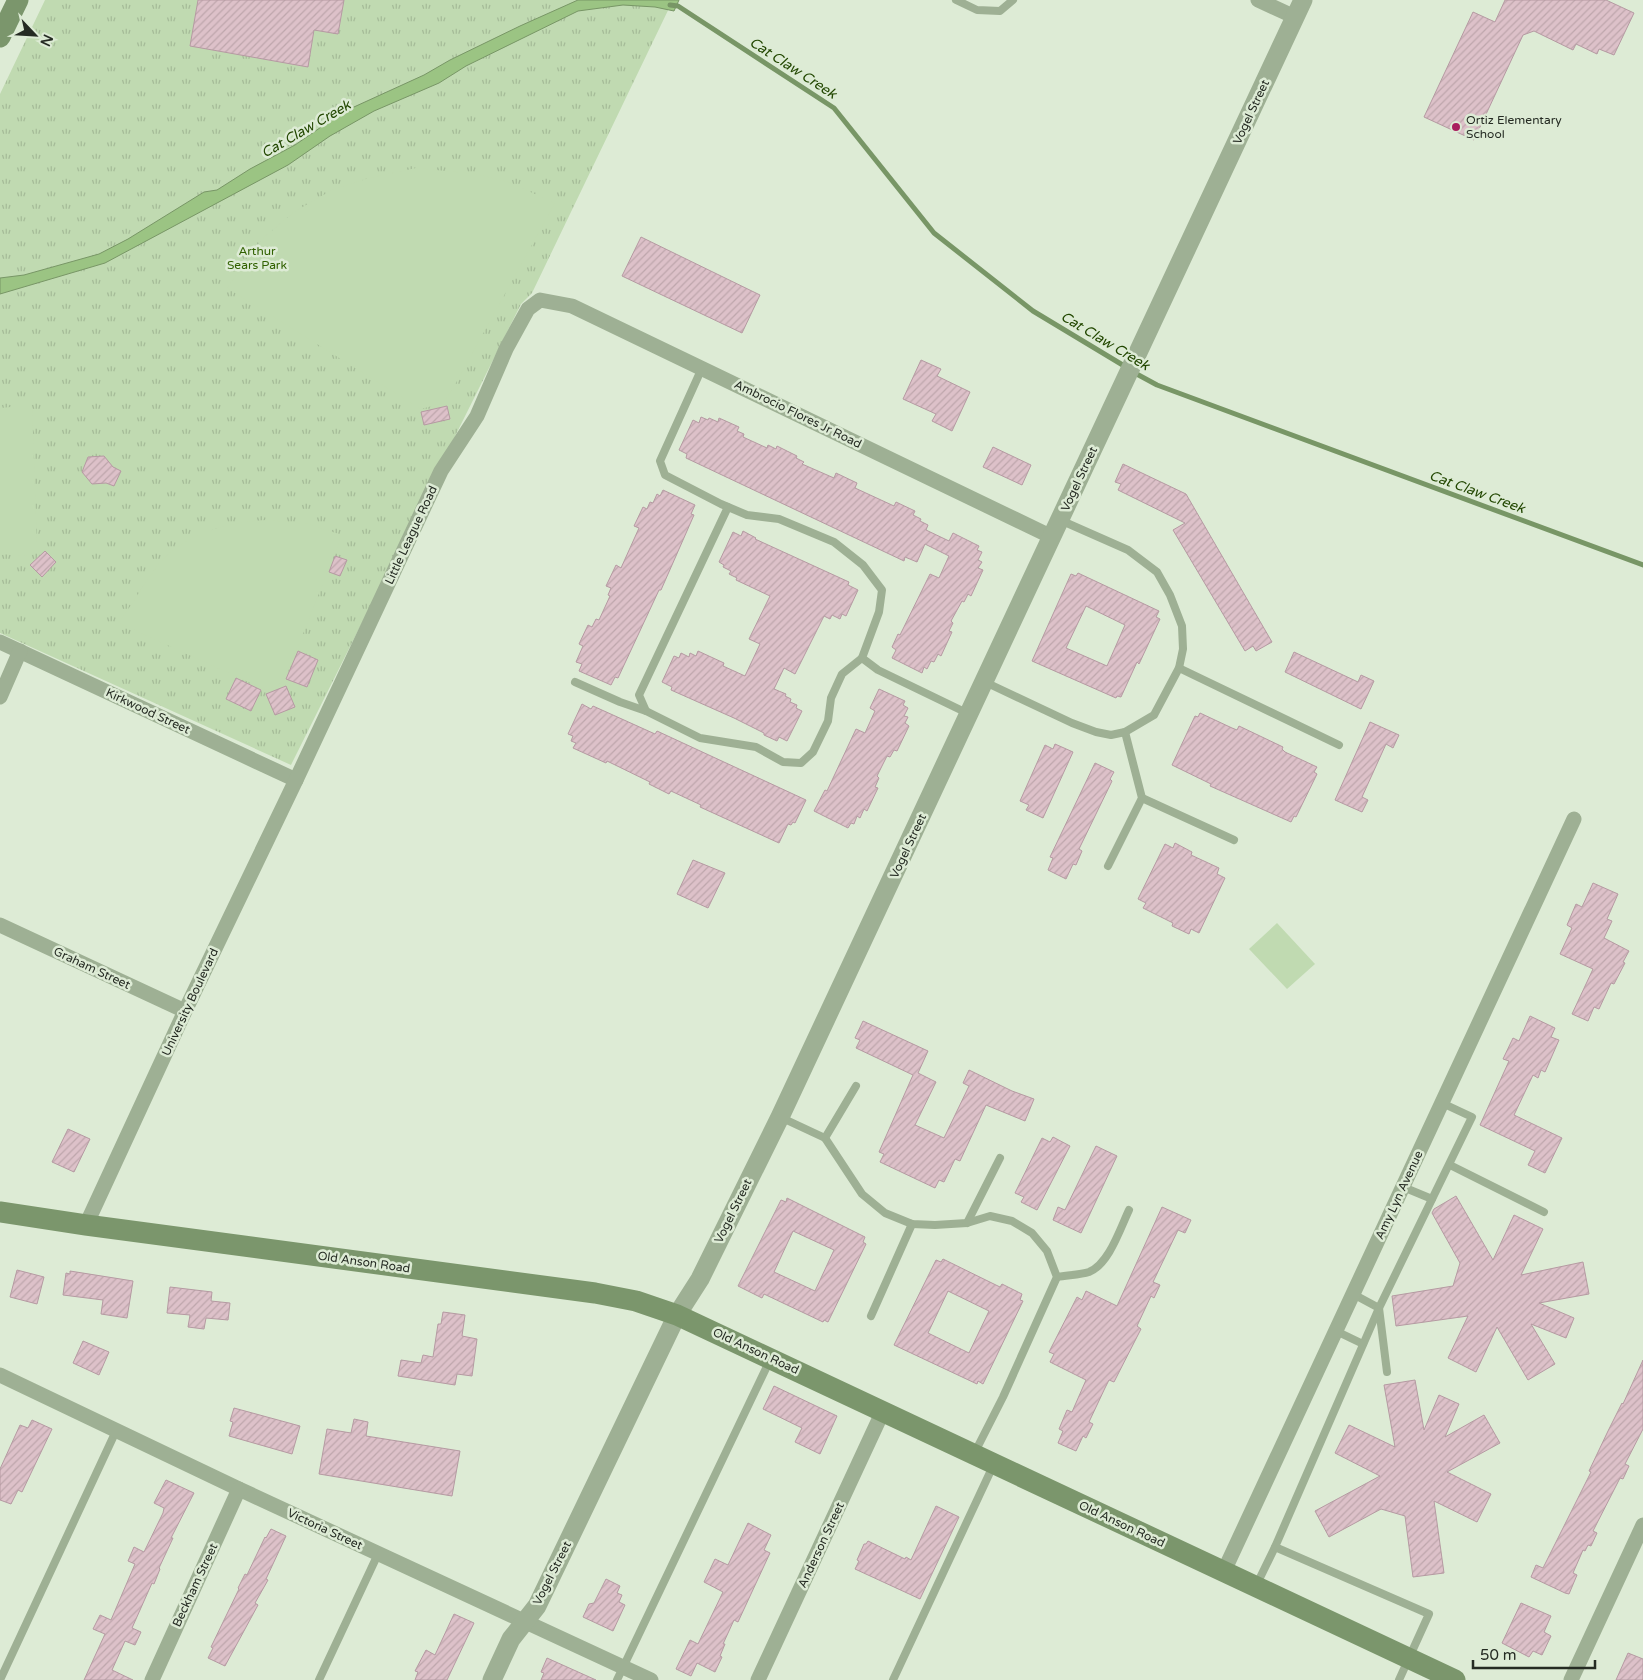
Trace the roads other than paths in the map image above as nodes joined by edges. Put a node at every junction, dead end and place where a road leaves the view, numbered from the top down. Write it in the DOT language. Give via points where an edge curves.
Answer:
graph roads {
  1 [pos="18,0"];
  2 [pos="956,0"];
  3 [pos="1013,0"];
  4 [pos="1258,0"];
  5 [pos="1303,0"];
  6 [pos="1295,17"];
  7 [pos="0,36"];
  8 [pos="540,300"];
  9 [pos="702,368"];
  10 [pos="728,507"];
  11 [pos="1056,528"];
  12 [pos="0,642"];
  13 [pos="20,651"];
  14 [pos="862,658"];
  15 [pos="1178,668"];
  16 [pos="575,682"];
  17 [pos="985,682"];
  18 [pos="0,697"];
  19 [pos="646,711"];
  20 [pos="970,714"];
  21 [pos="1125,732"];
  22 [pos="1339,745"];
  23 [pos="296,780"];
  24 [pos="1142,798"];
  25 [pos="1574,819"];
  26 [pos="1234,840"];
  27 [pos="1108,866"];
  28 [pos="0,925"];
  29 [pos="185,1011"];
  30 [pos="856,1086"];
  31 [pos="1442,1103"];
  32 [pos="780,1117"];
  33 [pos="825,1138"];
  34 [pos="1000,1158"];
  35 [pos="1450,1165"];
  36 [pos="1403,1187"];
  37 [pos="1432,1199"];
  38 [pos="1129,1210"];
  39 [pos="0,1212"];
  40 [pos="1544,1212"];
  41 [pos="968,1223"];
  42 [pos="912,1224"];
  43 [pos="86,1225"];
  44 [pos="1057,1277"];
  45 [pos="1353,1294"];
  46 [pos="1379,1308"];
  47 [pos="677,1314"];
  48 [pos="871,1316"];
  49 [pos="1336,1331"];
  50 [pos="1363,1344"];
  51 [pos="771,1358"];
  52 [pos="1387,1372"];
  53 [pos="0,1375"];
  54 [pos="883,1411"];
  55 [pos="116,1431"];
  56 [pos="974,1454"];
  57 [pos="994,1464"];
  58 [pos="239,1490"];
  59 [pos="1643,1525"];
  60 [pos="1274,1547"];
  61 [pos="378,1554"];
  62 [pos="1224,1571"];
  63 [pos="1256,1586"];
  64 [pos="524,1622"];
  65 [pos="1409,1658"];
  66 [pos="620,1674"];
  67 [pos="0,1680"];
  68 [pos="152,1680"];
  69 [pos="320,1680"];
  70 [pos="492,1680"];
  71 [pos="651,1680"];
  72 [pos="758,1680"];
  73 [pos="893,1680"];
  74 [pos="1399,1680"];
  75 [pos="1455,1680"];
  76 [pos="1571,1680"];
  1 -- 7 [label="main road"];
  2 -- 3 [label="lane" via="976,10 1000,12"];
  4 -- 6 [label="street"];
  5 -- 6 [label="street, Vogel Street"];
  6 -- 11 [label="street, Vogel Street"];
  8 -- 9 [label="street, Ambrocio Flores Jr Road" via="572,306"];
  8 -- 23 [label="street, Little League Road" via="528,309 506,349 477,416 441,471"];
  9 -- 10 [label="lane" via="660,461 665,475"];
  9 -- 11 [label="street, Ambrocio Flores Jr Road"];
  10 -- 14 [label="lane" via="747,515 779,520 834,542 863,564 882,590 880,612"];
  10 -- 19 [label="lane" via="639,695"];
  11 -- 15 [label="lane" via="1128,550 1157,572 1182,626 1184,648"];
  11 -- 17 [label="street, Vogel Street"];
  12 -- 13 [label="street, Kirkwood Street"];
  13 -- 18 [label="street"];
  13 -- 23 [label="street, Kirkwood Street"];
  14 -- 19 [label="lane" via="842,674 831,698 828,721 813,752 801,763 783,762 756,747 700,738"];
  14 -- 20 [label="lane" via="878,670"];
  15 -- 21 [label="lane" via="1154,715"];
  15 -- 22 [label="lane"];
  16 -- 19 [label="lane"];
  17 -- 20 [label="street, Vogel Street"];
  17 -- 21 [label="lane" via="1096,732 1111,735"];
  20 -- 32 [label="street, Vogel Street"];
  21 -- 24 [label="lane"];
  23 -- 29 [label="street, University Boulevard"];
  24 -- 26 [label="lane"];
  24 -- 27 [label="lane"];
  25 -- 31 [label="street, Amy Lyn Avenue"];
  28 -- 29 [label="street, Graham Street"];
  29 -- 43 [label="street, University Boulevard"];
  30 -- 33 [label="lane"];
  31 -- 35 [label="lane" via="1472,1117"];
  31 -- 36 [label="street, Amy Lyn Avenue"];
  32 -- 33 [label="lane"];
  32 -- 47 [label="street, Vogel Street" via="700,1279"];
  33 -- 42 [label="lane" via="862,1194 885,1213"];
  34 -- 41 [label="lane"];
  35 -- 37 [label="lane"];
  35 -- 40 [label="lane"];
  36 -- 37 [label="lane"];
  36 -- 45 [label="street, Amy Lyn Avenue"];
  37 -- 46 [label="lane"];
  38 -- 44 [label="lane" via="1106,1258 1097,1267 1088,1272"];
  39 -- 43 [label="main road, Old Anson Road"];
  41 -- 42 [label="lane"];
  41 -- 44 [label="lane" via="990,1216 1012,1221 1032,1233 1047,1251"];
  42 -- 48 [label="lane"];
  43 -- 47 [label="main road, Old Anson Road" via="595,1293"];
  44 -- 56 [label="lane"];
  45 -- 46 [label="lane"];
  45 -- 49 [label="street, Amy Lyn Avenue"];
  46 -- 50 [label="lane"];
  46 -- 52 [label="lane"];
  47 -- 51 [label="main road, Old Anson Road"];
  47 -- 64 [label="street, Vogel Street" via="537,1606"];
  49 -- 50 [label="lane"];
  49 -- 62 [label="street, Amy Lyn Avenue"];
  50 -- 60 [label="lane"];
  51 -- 54 [label="main road, Old Anson Road"];
  51 -- 66 [label="lane"];
  53 -- 55 [label="street, Victoria Street"];
  54 -- 56 [label="main road, Old Anson Road"];
  54 -- 72 [label="street, Anderson Street"];
  55 -- 58 [label="street, Victoria Street"];
  55 -- 67 [label="lane"];
  56 -- 57 [label="main road, Old Anson Road"];
  57 -- 62 [label="main road, Old Anson Road"];
  57 -- 73 [label="lane"];
  58 -- 61 [label="street, Victoria Street"];
  58 -- 68 [label="street, Beckham Street"];
  59 -- 76 [label="street"];
  60 -- 63 [label="lane"];
  60 -- 65 [label="lane" via="1429,1614"];
  61 -- 64 [label="street, Victoria Street"];
  61 -- 69 [label="lane"];
  62 -- 63 [label="main road, Old Anson Road"];
  63 -- 65 [label="main road, Old Anson Road"];
  64 -- 66 [label="street, Victoria Street"];
  64 -- 70 [label="street, Vogel Street" via="511,1640"];
  65 -- 74 [label="lane"];
  65 -- 75 [label="main road, Old Anson Road"];
  66 -- 71 [label="street, Victoria Street"];
}
